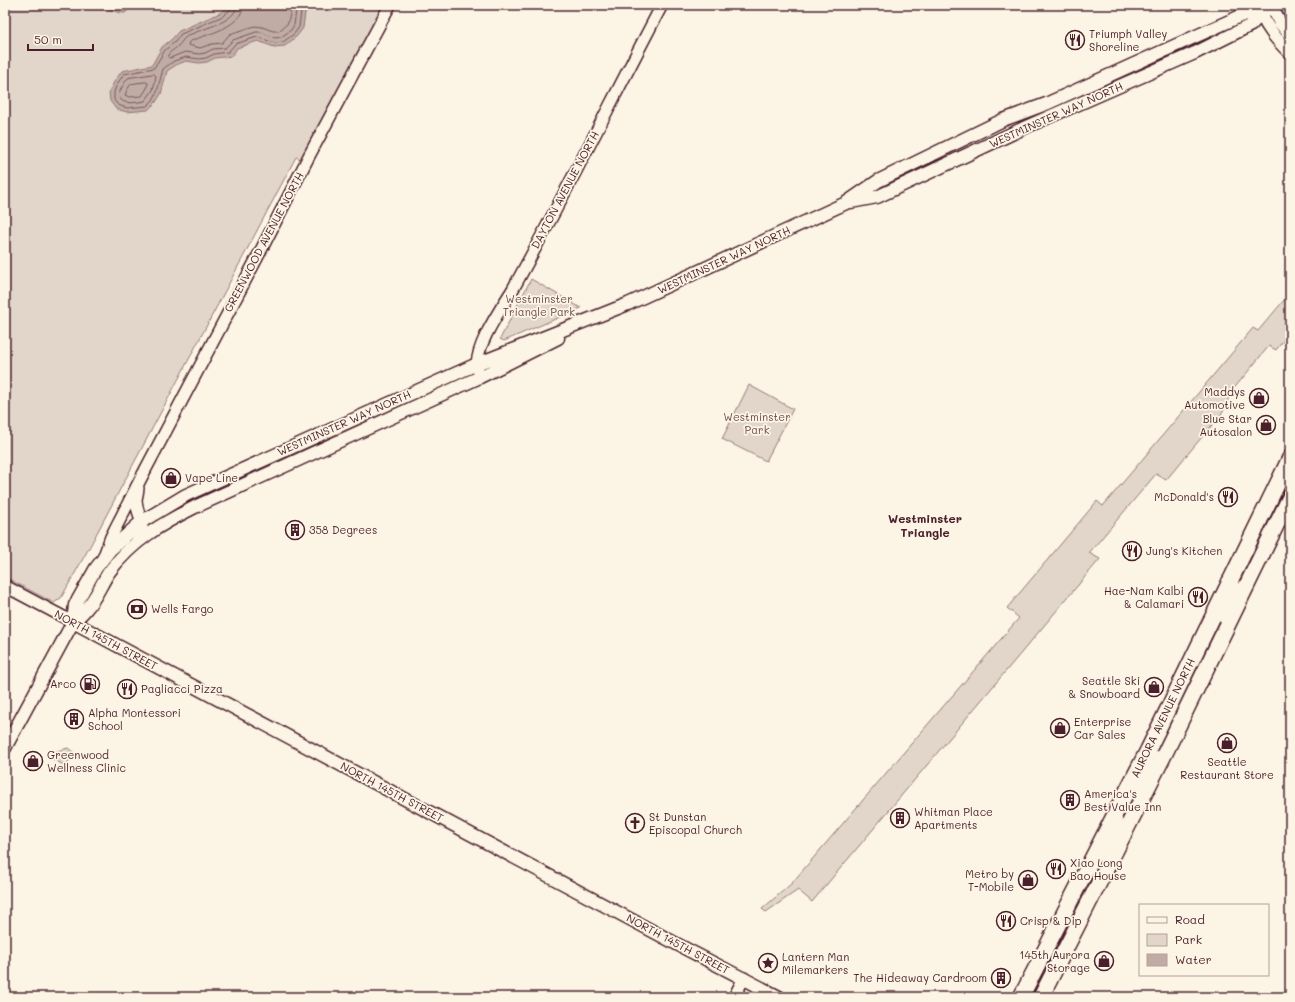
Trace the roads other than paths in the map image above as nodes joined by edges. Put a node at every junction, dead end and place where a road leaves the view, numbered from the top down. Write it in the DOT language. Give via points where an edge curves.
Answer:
graph roads {
  1 [pos="390,5"];
  2 [pos="662,5"];
  3 [pos="1276,6"];
  4 [pos="1261,14"];
  5 [pos="1290,35"];
  6 [pos="1290,53"];
  7 [pos="602,315"];
  8 [pos="476,364"];
  9 [pos="480,377"];
  10 [pos="1290,458"];
  11 [pos="140,480"];
  12 [pos="1290,497"];
  13 [pos="142,522"];
  14 [pos="136,544"];
  15 [pos="103,559"];
  16 [pos="1229,582"];
  17 [pos="5,586"];
  18 [pos="73,622"];
  19 [pos="1224,634"];
  20 [pos="1190,665"];
  21 [pos="1195,692"];
  22 [pos="5,748"];
  23 [pos="1148,750"];
  24 [pos="1143,797"];
  25 [pos="1114,816"];
  26 [pos="1109,864"];
  27 [pos="744,978"];
  28 [pos="734,997"];
  29 [pos="779,997"];
  30 [pos="1022,997"];
  31 [pos="1041,997"];
  1 -- 11 [label="street, GREENWOOD AVENUE NORTH"];
  2 -- 8 [label="street, DAYTON AVENUE NORTH" via="486,337"];
  3 -- 4 [label="main road, WESTMINSTER WAY NORTH"];
  3 -- 5 [label="main road" via="1280,23"];
  4 -- 6 [label="main road" via="1272,34"];
  4 -- 7 [label="main road, WESTMINSTER WAY NORTH" via="1251,25 1189,56 1026,127 877,197 846,203"];
  7 -- 8 [label="main road, WESTMINSTER WAY NORTH"];
  7 -- 9 [label="main road, WESTMINSTER WAY NORTH" via="538,350"];
  8 -- 9 [label="street"];
  8 -- 13 [label="main road, WESTMINSTER WAY NORTH" via="200,488 172,502"];
  9 -- 14 [label="main road, WESTMINSTER WAY NORTH" via="195,507 159,526"];
  10 -- 16 [label="highway, AURORA AVENUE NORTH"];
  11 -- 13 [label="street, GREENWOOD AVENUE NORTH" via="136,500"];
  11 -- 15 [label="street, GREENWOOD AVENUE NORTH" via="111,537"];
  12 -- 19 [label="highway, AURORA AVENUE NORTH"];
  13 -- 14 [label="street, GREENWOOD AVENUE NORTH" via="142,533"];
  13 -- 15 [label="main road, WESTMINSTER WAY NORTH" via="120,540"];
  14 -- 18 [label="main road, GREENWOOD AVENUE NORTH" via="110,571 87,608"];
  15 -- 18 [label="main road, GREENWOOD AVENUE NORTH" via="75,605"];
  16 -- 19 [label="main road" via="1235,593 1225,614"];
  16 -- 20 [label="highway, AURORA AVENUE NORTH"];
  17 -- 18 [label="street, NORTH 145TH STREET"];
  18 -- 22 [label="main road, GREENWOOD AVENUE NORTH"];
  18 -- 27 [label="main road, NORTH 145TH STREET"];
  19 -- 21 [label="highway, AURORA AVENUE NORTH"];
  20 -- 21 [label="main road" via="1190,681"];
  20 -- 23 [label="highway, AURORA AVENUE NORTH"];
  21 -- 24 [label="highway, AURORA AVENUE NORTH"];
  23 -- 24 [label="main road" via="1152,761 1142,784"];
  23 -- 25 [label="highway, AURORA AVENUE NORTH"];
  24 -- 26 [label="highway, AURORA AVENUE NORTH"];
  25 -- 26 [label="main road" via="1117,828 1105,856"];
  25 -- 30 [label="highway, AURORA AVENUE NORTH"];
  26 -- 31 [label="highway, AURORA AVENUE NORTH"];
  27 -- 28 [label="street"];
  27 -- 29 [label="main road, NORTH 145TH STREET"];
}
